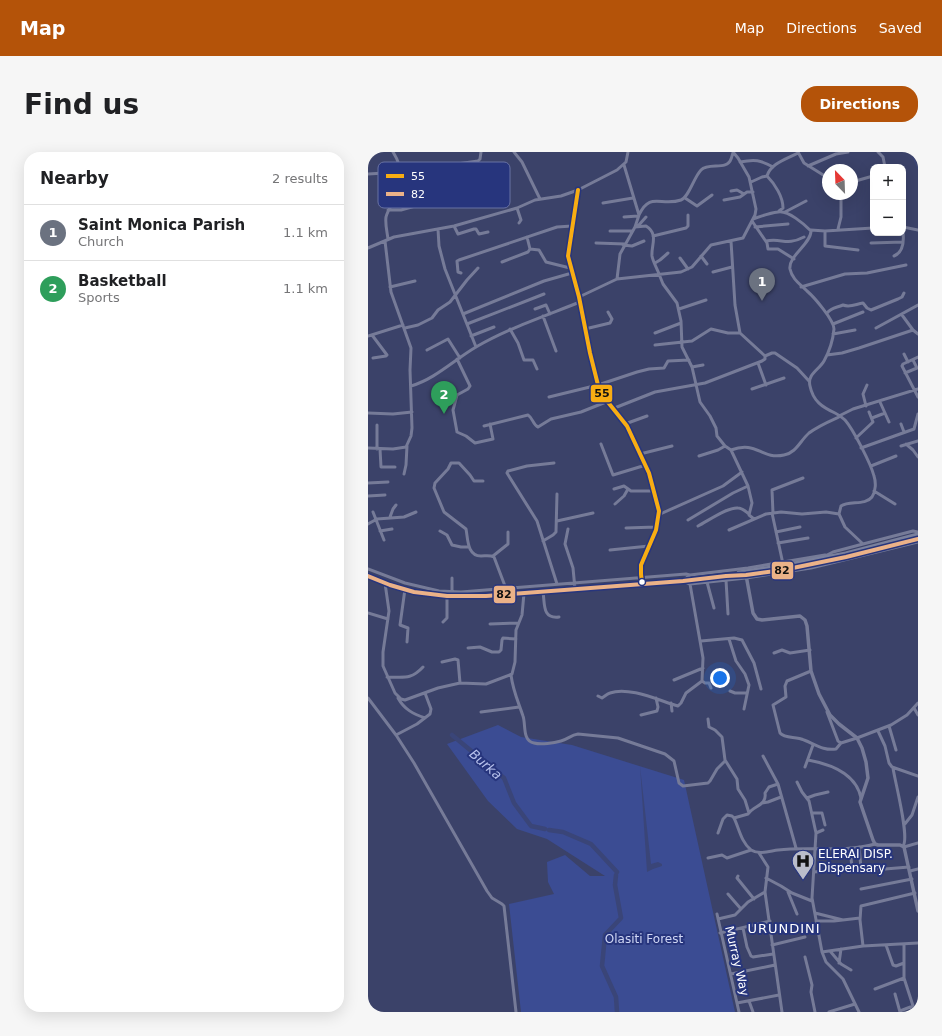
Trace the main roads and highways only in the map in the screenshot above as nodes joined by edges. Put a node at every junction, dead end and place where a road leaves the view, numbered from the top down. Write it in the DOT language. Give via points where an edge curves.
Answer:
graph roads {
  1 [pos="918,535"];
  2 [pos="918,539"];
  3 [pos="739,574"];
  4 [pos="368,576"];
  1 -- 3 [label="highway"];
  2 -- 3 [label="highway" via="746,578"];
  3 -- 4 [label="highway" via="726,578 642,580 575,589 473,597 405,590"];
}
